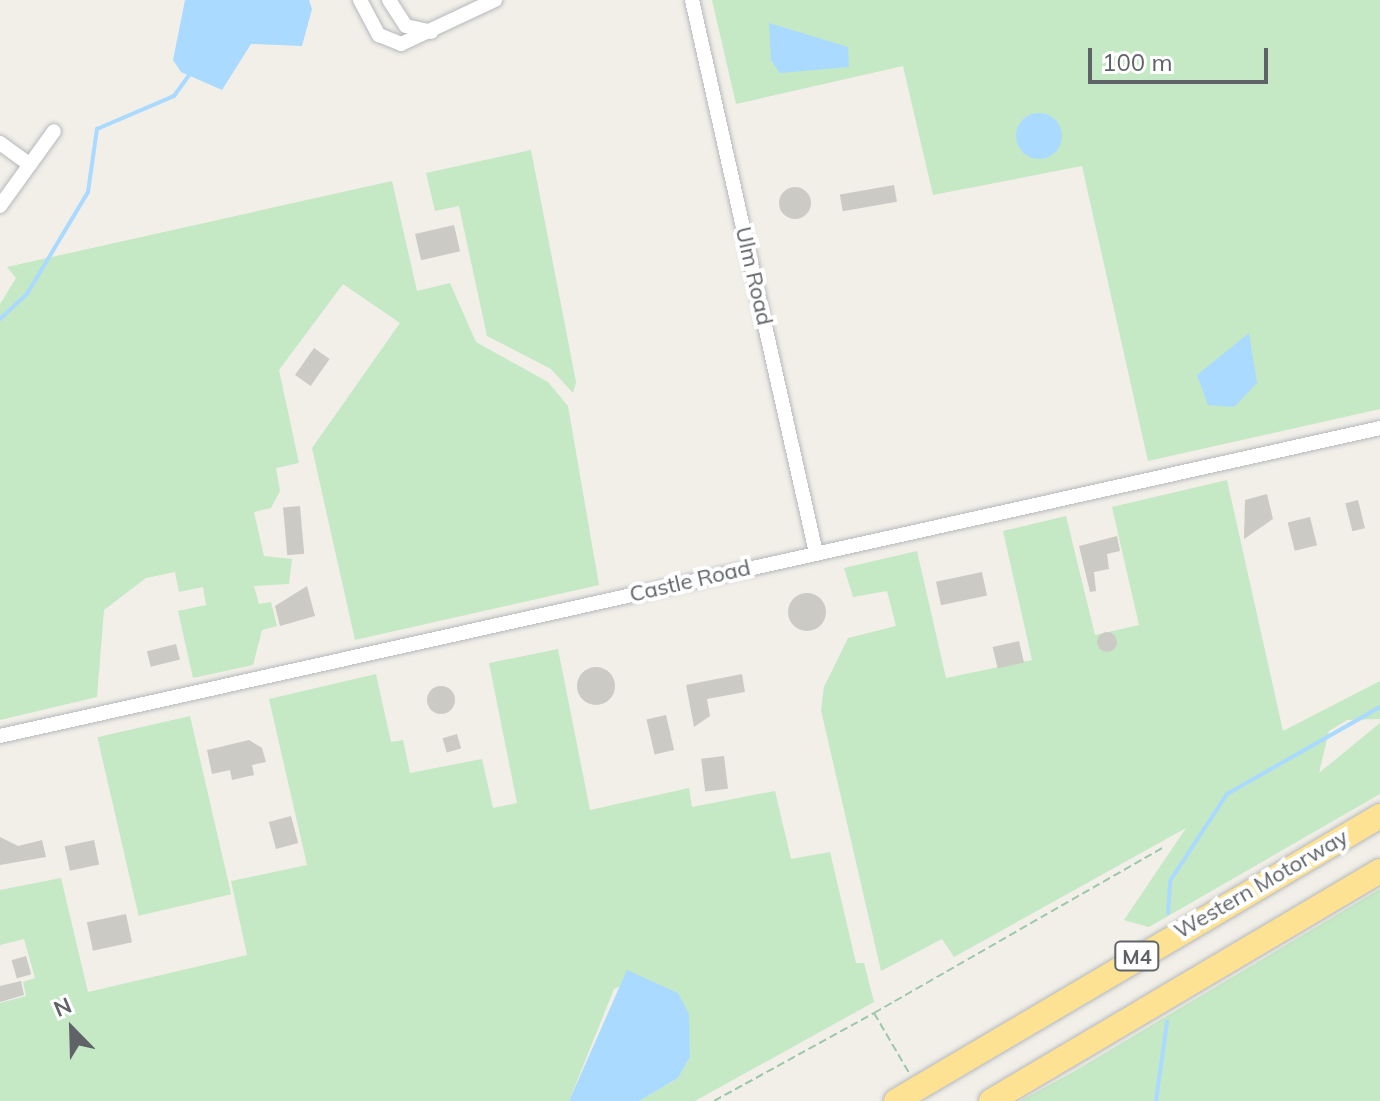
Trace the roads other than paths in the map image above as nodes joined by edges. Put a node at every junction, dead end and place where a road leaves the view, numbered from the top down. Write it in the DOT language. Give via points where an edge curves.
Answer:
graph roads {
  1 [pos="360,0"];
  2 [pos="389,0"];
  3 [pos="495,0"];
  4 [pos="692,0"];
  5 [pos="431,32"];
  6 [pos="54,131"];
  7 [pos="0,143"];
  8 [pos="30,165"];
  9 [pos="0,206"];
  10 [pos="1380,428"];
  11 [pos="816,553"];
  12 [pos="0,736"];
  13 [pos="1380,816"];
  14 [pos="1380,871"];
  15 [pos="896,1101"];
  16 [pos="991,1101"];
  1 -- 5 [label="street" via="370,25 391,42 416,42"];
  2 -- 5 [label="street" via="406,26"];
  3 -- 5 [label="street"];
  4 -- 11 [label="street, Ulm Road"];
  6 -- 8 [label="street"];
  7 -- 8 [label="street"];
  8 -- 9 [label="street"];
  10 -- 11 [label="street, Castle Road"];
  11 -- 12 [label="street, Castle Road"];
  13 -- 15 [label="highway, Western Motorway / M4"];
  14 -- 16 [label="highway, M4"];
}
